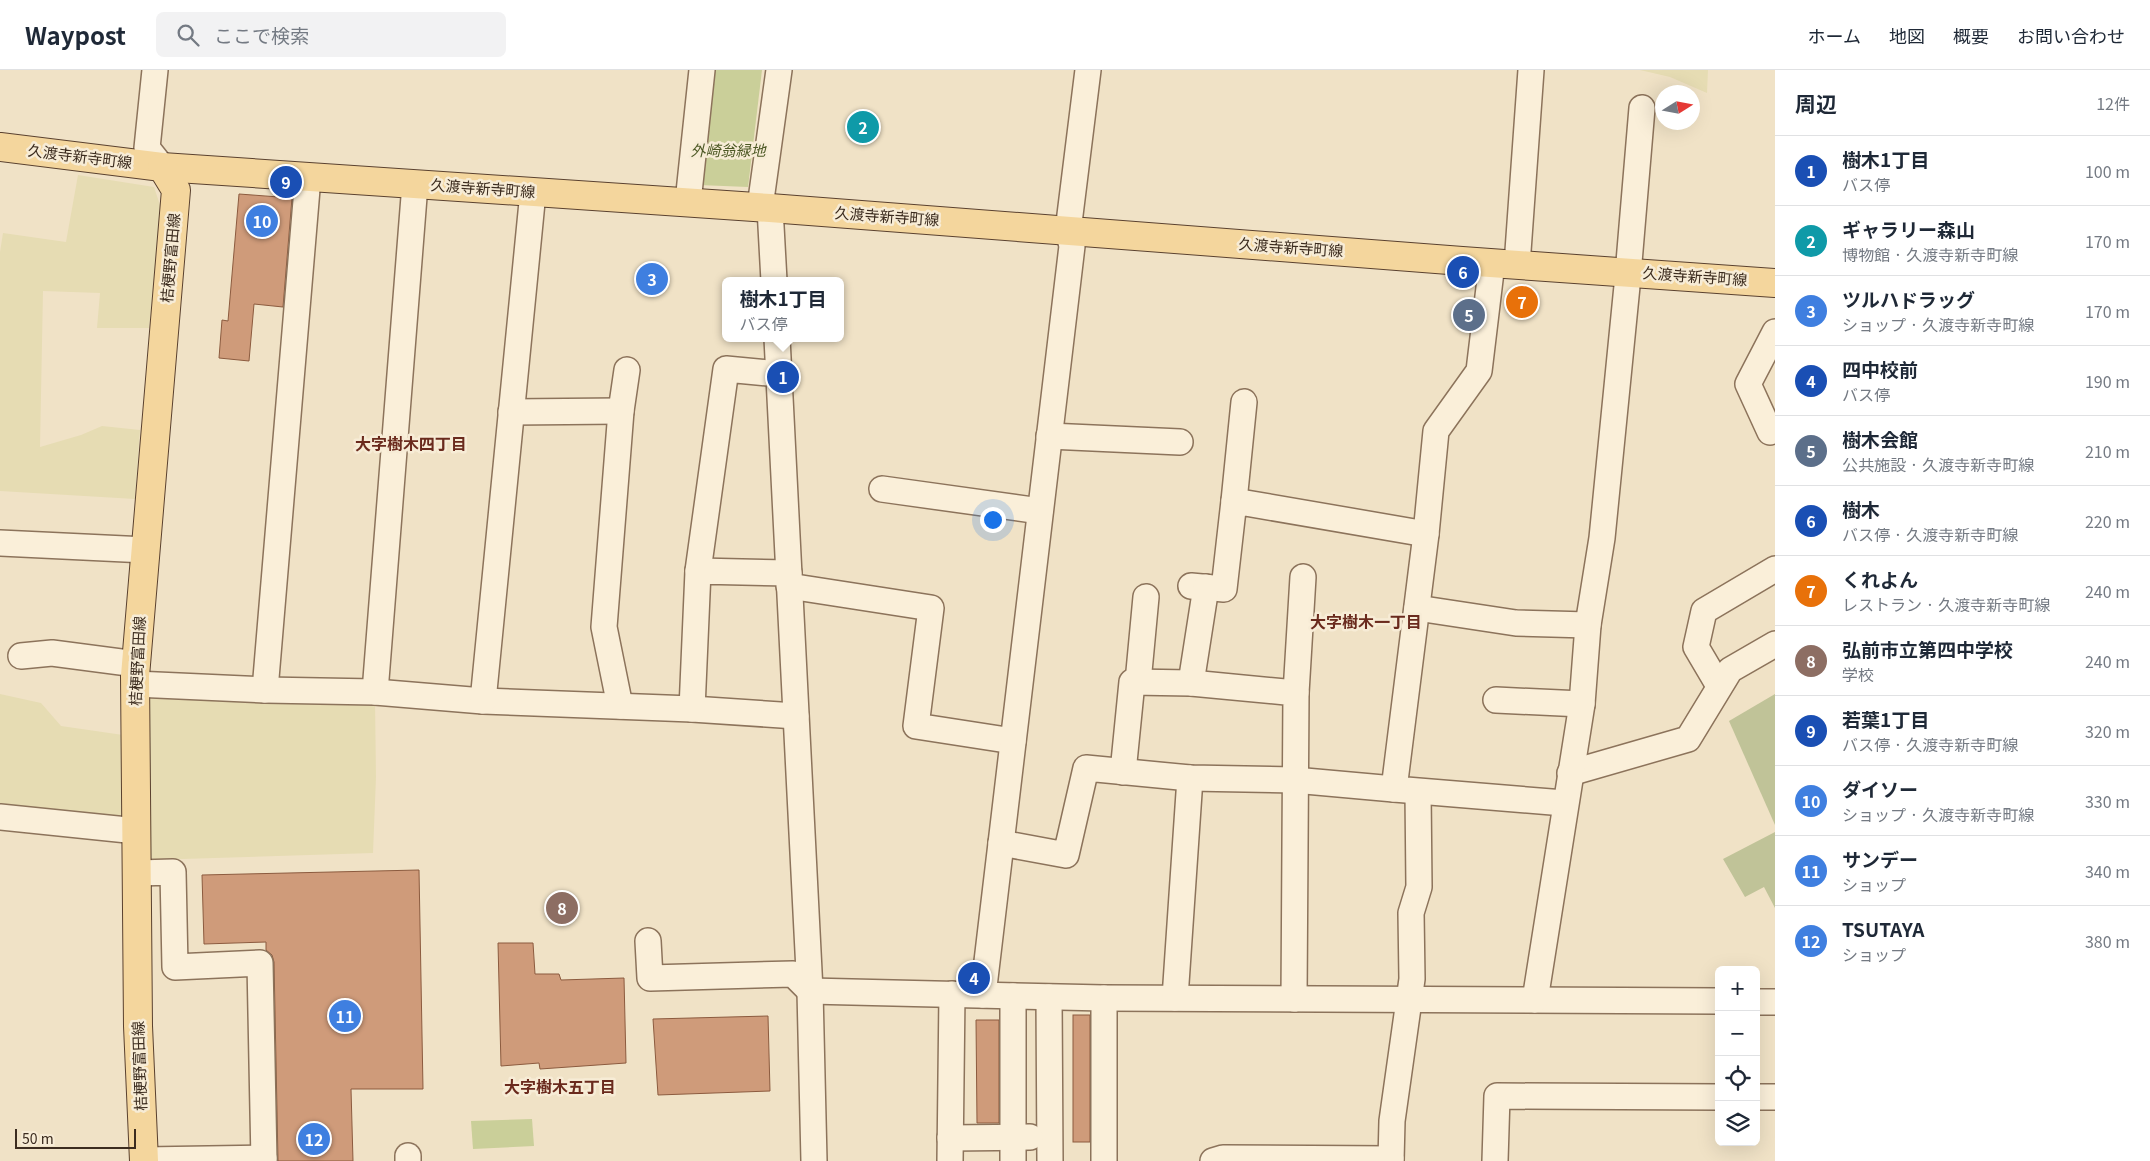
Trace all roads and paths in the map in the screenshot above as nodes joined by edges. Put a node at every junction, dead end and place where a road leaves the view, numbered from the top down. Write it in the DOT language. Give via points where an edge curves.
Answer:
graph roads {
  1 [pos="155,70"];
  2 [pos="702,70"];
  3 [pos="779,70"];
  4 [pos="1088,70"];
  5 [pos="1531,70"];
  6 [pos="1642,108"];
  7 [pos="0,147"];
  8 [pos="162,168"];
  9 [pos="308,177"];
  10 [pos="415,184"];
  11 [pos="533,192"];
  12 [pos="688,202"];
  13 [pos="765,207"];
  14 [pos="1068,231"];
  15 [pos="1505,264"];
  16 [pos="1628,273"];
  17 [pos="774,277"];
  18 [pos="1775,283"];
  19 [pos="1775,332"];
  20 [pos="777,342"];
  21 [pos="627,370"];
  22 [pos="779,374"];
  23 [pos="1244,402"];
  24 [pos="621,411"];
  25 [pos="511,412"];
  26 [pos="1770,432"];
  27 [pos="1049,436"];
  28 [pos="1180,442"];
  29 [pos="882,489"];
  30 [pos="1234,501"];
  31 [pos="1040,511"];
  32 [pos="1426,534"];
  33 [pos="0,543"];
  34 [pos="146,550"];
  35 [pos="1775,569"];
  36 [pos="698,571"];
  37 [pos="1303,577"];
  38 [pos="789,580"];
  39 [pos="1146,597"];
  40 [pos="1417,608"];
  41 [pos="1588,625"];
  42 [pos="1775,644"];
  43 [pos="21,656"];
  44 [pos="136,674"];
  45 [pos="1138,682"];
  46 [pos="1191,683"];
  47 [pos="1719,686"];
  48 [pos="265,690"];
  49 [pos="375,692"];
  50 [pos="1296,693"];
  51 [pos="1496,700"];
  52 [pos="483,702"];
  53 [pos="1582,704"];
  54 [pos="620,706"];
  55 [pos="692,708"];
  56 [pos="796,716"];
  57 [pos="1013,740"];
  58 [pos="1123,772"];
  59 [pos="1570,773"];
  60 [pos="1190,778"];
  61 [pos="1294,780"];
  62 [pos="1406,791"];
  63 [pos="1564,803"];
  64 [pos="0,817"];
  65 [pos="137,831"];
  66 [pos="1001,843"];
  67 [pos="138,872"];
  68 [pos="648,942"];
  69 [pos="810,991"];
  70 [pos="952,994"];
  71 [pos="983,995"];
  72 [pos="1013,996"];
  73 [pos="1049,997"];
  74 [pos="1104,998"];
  75 [pos="1175,998"];
  76 [pos="1294,999"];
  77 [pos="1409,1000"];
  78 [pos="1535,1000"];
  79 [pos="1715,1002"];
  80 [pos="1760,1002"];
  81 [pos="1775,1002"];
  82 [pos="1715,1097"];
  83 [pos="1760,1097"];
  84 [pos="1775,1097"];
  85 [pos="1050,1136"];
  86 [pos="1013,1149"];
  87 [pos="950,1150"];
  88 [pos="144,1160"];
  89 [pos="264,1160"];
  90 [pos="1391,1160"];
  91 [pos="814,1161"];
  92 [pos="1050,1161"];
  93 [pos="1104,1161"];
  94 [pos="1213,1161"];
  95 [pos="1495,1161"];
  1 -- 8 [label="street" via="147,148"];
  2 -- 12 [label="street"];
  3 -- 13 [label="street"];
  4 -- 14 [label="street"];
  5 -- 15 [label="street"];
  6 -- 16 [label="street"];
  7 -- 8 [label="main road, 久渡寺新寺町線"];
  8 -- 9 [label="main road, 久渡寺新寺町線"];
  8 -- 34 [label="main road, 桔梗野富田線" via="176,190"];
  9 -- 10 [label="main road, 久渡寺新寺町線"];
  9 -- 48 [label="street"];
  10 -- 11 [label="main road, 久渡寺新寺町線"];
  10 -- 49 [label="street"];
  11 -- 12 [label="main road, 久渡寺新寺町線"];
  11 -- 25 [label="street"];
  12 -- 13 [label="main road, 久渡寺新寺町線"];
  13 -- 14 [label="main road, 久渡寺新寺町線"];
  13 -- 17 [label="street"];
  14 -- 15 [label="main road, 久渡寺新寺町線"];
  14 -- 27 [label="street" via="1072,246"];
  15 -- 16 [label="main road, 久渡寺新寺町線"];
  15 -- 32 [label="street" via="1479,371 1436,431"];
  16 -- 18 [label="main road, 久渡寺新寺町線"];
  16 -- 41 [label="street" via="1602,538"];
  19 -- 26 [label="street" via="1748,384"];
  20 -- 22 [label="street"];
  21 -- 24 [label="street"];
  22 -- 36 [label="street" via="726,369"];
  22 -- 38 [label="street"];
  23 -- 30 [label="street"];
  24 -- 25 [label="street"];
  24 -- 54 [label="street" via="604,627"];
  25 -- 52 [label="street"];
  27 -- 28 [label="street"];
  27 -- 31 [label="street"];
  29 -- 31 [label="street"];
  30 -- 32 [label="street"];
  30 -- 46 [label="street" via="1224,589 1199,586"];
  31 -- 57 [label="street"];
  32 -- 40 [label="street"];
  33 -- 34 [label="street"];
  34 -- 44 [label="main road, 桔梗野富田線"];
  35 -- 47 [label="street" via="1704,611 1696,647"];
  36 -- 38 [label="street"];
  36 -- 55 [label="street"];
  37 -- 50 [label="street"];
  38 -- 56 [label="street"];
  38 -- 57 [label="street" via="931,608 916,726"];
  39 -- 45 [label="street"];
  40 -- 41 [label="street" via="1516,623"];
  40 -- 62 [label="street"];
  41 -- 53 [label="street"];
  42 -- 47 [label="street" via="1730,670"];
  43 -- 44 [label="street" via="52,653"];
  44 -- 48 [label="street"];
  44 -- 65 [label="main road, 桔梗野富田線"];
  45 -- 46 [label="street"];
  45 -- 58 [label="street" via="1132,682"];
  46 -- 50 [label="street"];
  47 -- 59 [label="street" via="1688,739"];
  48 -- 49 [label="street"];
  49 -- 52 [label="street"];
  50 -- 61 [label="street"];
  51 -- 53 [label="street"];
  52 -- 54 [label="street"];
  53 -- 59 [label="street"];
  54 -- 55 [label="street"];
  55 -- 56 [label="street"];
  56 -- 69 [label="street"];
  57 -- 66 [label="street"];
  58 -- 60 [label="street"];
  58 -- 66 [label="street" via="1086,768 1066,855"];
  59 -- 63 [label="street"];
  60 -- 61 [label="street"];
  60 -- 75 [label="street"];
  61 -- 62 [label="street"];
  61 -- 76 [label="street"];
  62 -- 63 [label="street"];
  62 -- 77 [label="street" via="1419,887 1411,913 1412,979"];
  63 -- 78 [label="street"];
  64 -- 65 [label="street"];
  65 -- 67 [label="main road, 桔梗野富田線"];
  66 -- 71 [label="street"];
  67 -- 88 [label="main road, 桔梗野富田線" via="138,1026"];
  67 -- 89 [label="street" via="173,872 175,967 260,963"];
  68 -- 69 [label="street" via="650,978 793,974"];
  69 -- 70 [label="street"];
  69 -- 91 [label="street"];
  70 -- 71 [label="street"];
  70 -- 87 [label="street"];
  71 -- 72 [label="street"];
  72 -- 73 [label="street"];
  72 -- 86 [label="street"];
  73 -- 74 [label="street"];
  73 -- 85 [label="street"];
  74 -- 75 [label="street"];
  74 -- 93 [label="street"];
  75 -- 76 [label="street"];
  76 -- 77 [label="street"];
  77 -- 78 [label="street"];
  77 -- 90 [label="street" via="1392,1121"];
  78 -- 79 [label="street"];
  80 -- 81 [label="street"];
  82 -- 95 [label="street" via="1497,1096"];
  83 -- 84 [label="street"];
  85 -- 86 [label="street"];
  85 -- 92 [label="street"];
  86 -- 87 [label="street"];
  88 -- 89 [label="street"];
  90 -- 94 [label="street" via="1224,1158"];
}
